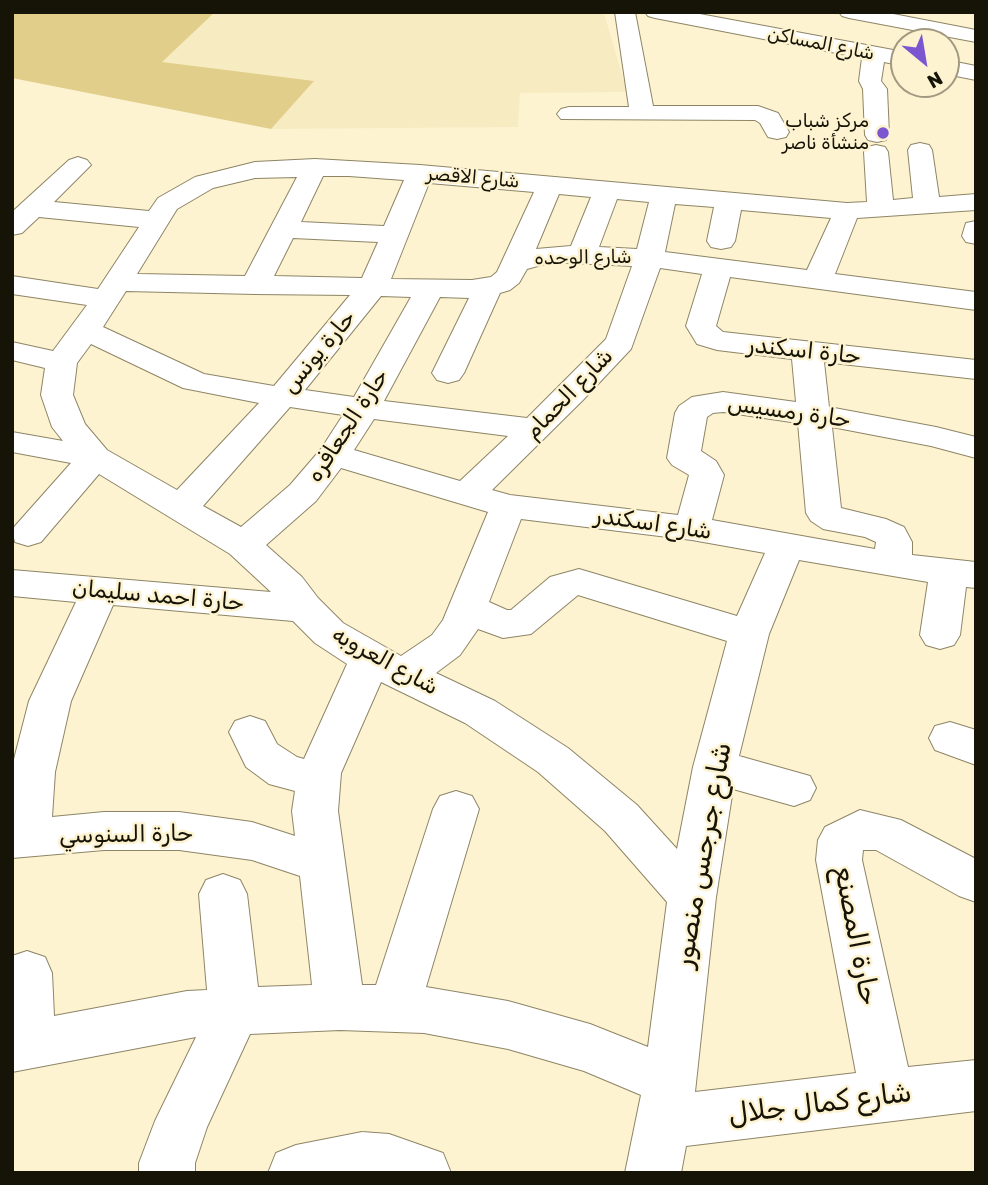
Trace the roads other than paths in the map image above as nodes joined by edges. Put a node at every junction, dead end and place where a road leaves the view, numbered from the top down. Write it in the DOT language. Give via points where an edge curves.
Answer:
graph roads {
  1 [pos="625,12"];
  2 [pos="655,12"];
  3 [pos="849,12"];
  4 [pos="976,36"];
  5 [pos="874,54"];
  6 [pos="890,57"];
  7 [pos="642,113"];
  8 [pos="569,114"];
  9 [pos="777,132"];
  10 [pos="920,150"];
  11 [pos="78,165"];
  12 [pos="315,167"];
  13 [pos="420,173"];
  14 [pos="550,184"];
  15 [pos="607,190"];
  16 [pos="664,195"];
  17 [pos="729,201"];
  18 [pos="976,202"];
  19 [pos="927,207"];
  20 [pos="32,208"];
  21 [pos="881,210"];
  22 [pos="847,211"];
  23 [pos="154,220"];
  24 [pos="12,227"];
  25 [pos="284,229"];
  26 [pos="976,229"];
  27 [pos="395,235"];
  28 [pos="976,236"];
  29 [pos="720,253"];
  30 [pos="583,256"];
  31 [pos="649,258"];
  32 [pos="515,264"];
  33 [pos="818,279"];
  34 [pos="12,285"];
  35 [pos="255,285"];
  36 [pos="373,287"];
  37 [pos="430,288"];
  38 [pos="488,288"];
  39 [pos="111,290"];
  40 [pos="976,301"];
  41 [pos="86,330"];
  42 [pos="12,351"];
  43 [pos="807,351"];
  44 [pos="61,362"];
  45 [pos="976,370"];
  46 [pos="448,373"];
  47 [pos="283,396"];
  48 [pos="364,408"];
  49 [pos="814,415"];
  50 [pos="535,429"];
  51 [pos="12,442"];
  52 [pos="976,448"];
  53 [pos="334,455"];
  54 [pos="95,457"];
  55 [pos="467,494"];
  56 [pos="508,506"];
  57 [pos="181,508"];
  58 [pos="692,528"];
  59 [pos="28,534"];
  60 [pos="243,545"];
  61 [pos="787,545"];
  62 [pos="893,565"];
  63 [pos="962,574"];
  64 [pos="12,583"];
  65 [pos="100,591"];
  66 [pos="304,608"];
  67 [pos="467,609"];
  68 [pos="749,634"];
  69 [pos="940,635"];
  70 [pos="388,667"];
  71 [pos="250,732"];
  72 [pos="715,767"];
  73 [pos="318,779"];
  74 [pos="794,788"];
  75 [pos="456,808"];
  76 [pos="20,838"];
  77 [pos="320,863"];
  78 [pos="976,883"];
  79 [pos="223,894"];
  80 [pos="692,897"];
  81 [pos="27,973"];
  82 [pos="340,1007"];
  83 [pos="394,1009"];
  84 [pos="235,1012"];
  85 [pos="21,1045"];
  86 [pos="976,1085"];
  87 [pos="887,1096"];
  88 [pos="667,1102"];
  89 [pos="167,1173"];
  90 [pos="296,1173"];
  91 [pos="422,1173"];
  92 [pos="653,1173"];
  1 -- 7 [label="street"];
  2 -- 5 [label="street, شارع المساكن"];
  3 -- 4 [label="street"];
  5 -- 6 [label="street, شارع المساكن"];
  5 -- 21 [label="street" via="870,81 875,89"];
  7 -- 8 [label="street"];
  7 -- 9 [label="street" via="677,122 762,114 771,118"];
  10 -- 19 [label="street"];
  11 -- 20 [label="street"];
  12 -- 13 [label="street, شارع الاقصر"];
  12 -- 23 [label="street, شارع الاقصر" via="256,170 204,182 166,204"];
  12 -- 25 [label="street"];
  13 -- 14 [label="street, شارع الاقصر"];
  13 -- 27 [label="street, حارة يونس"];
  14 -- 15 [label="street, شارع الاقصر"];
  14 -- 32 [label="street"];
  15 -- 16 [label="street, شارع الاقصر"];
  15 -- 30 [label="street"];
  16 -- 17 [label="street, شارع الاقصر"];
  16 -- 31 [label="street, شارع الحمام"];
  17 -- 22 [label="street, شارع الاقصر"];
  17 -- 29 [label="street, حارة اسكندر"];
  18 -- 19 [label="street, شارع الاقصر"];
  19 -- 21 [label="street, شارع الاقصر"];
  20 -- 23 [label="street"];
  20 -- 24 [label="street"];
  21 -- 22 [label="street, شارع الاقصر"];
  22 -- 33 [label="street"];
  23 -- 39 [label="street, شارع الاقصر"];
  25 -- 27 [label="street"];
  25 -- 35 [label="street"];
  26 -- 28 [label="street"];
  27 -- 36 [label="street, حارة يونس"];
  29 -- 31 [label="street, شارع الوحده"];
  29 -- 33 [label="street, شارع الوحده"];
  29 -- 43 [label="street, حارة اسكندر" via="701,326 708,337"];
  30 -- 31 [label="street, شارع الوحده"];
  30 -- 32 [label="street, شارع الوحده" via="538,255"];
  31 -- 50 [label="street, شارع الحمام" via="620,342"];
  32 -- 38 [label="street, شارع الوحده" via="509,277"];
  33 -- 40 [label="street, شارع الوحده"];
  34 -- 39 [label="street"];
  35 -- 36 [label="street"];
  35 -- 39 [label="street"];
  36 -- 37 [label="street"];
  36 -- 47 [label="street, حارة يونس"];
  37 -- 38 [label="street"];
  37 -- 48 [label="street, حارة الجعافره"];
  38 -- 46 [label="street"];
  39 -- 41 [label="street, شارع الاقصر"];
  41 -- 44 [label="street, شارع الاقصر"];
  41 -- 47 [label="street" via="194,381"];
  42 -- 44 [label="street"];
  43 -- 45 [label="street, حارة اسكندر"];
  43 -- 49 [label="street"];
  44 -- 54 [label="street, شارع العروبه" via="57,395 69,427"];
  47 -- 48 [label="street"];
  47 -- 57 [label="street, حارة يونس"];
  48 -- 50 [label="street"];
  48 -- 53 [label="street, حارة الجعافره"];
  49 -- 52 [label="street, حارة رمسيس"];
  49 -- 58 [label="street, حارة رمسيس" via="723,402 704,404 691,413 684,458 707,475"];
  49 -- 62 [label="street" via="824,513 836,521 883,530 891,536"];
  50 -- 55 [label="street, شارع الحمام"];
  51 -- 54 [label="street"];
  53 -- 55 [label="street, شارع اسكندر"];
  53 -- 60 [label="street, حارة الجعافره" via="303,493"];
  54 -- 57 [label="street, شارع العروبه"];
  54 -- 59 [label="street"];
  55 -- 56 [label="street, شارع اسكندر"];
  56 -- 58 [label="street, شارع اسكندر"];
  56 -- 67 [label="street"];
  57 -- 60 [label="street, شارع العروبه"];
  58 -- 61 [label="street, شارع اسكندر"];
  60 -- 66 [label="street, شارع العروبه" via="288,586"];
  61 -- 62 [label="street, شارع اسكندر"];
  61 -- 68 [label="street, شارع جرجس منصور"];
  62 -- 63 [label="street, شارع اسكندر"];
  63 -- 69 [label="street"];
  64 -- 65 [label="street, حارة احمد سليمان"];
  65 -- 66 [label="street, حارة احمد سليمان"];
  65 -- 76 [label="street" via="50,701"];
  66 -- 70 [label="street, شارع العروبه" via="329,633"];
  67 -- 68 [label="street" via="503,624 517,624 564,586 579,582"];
  67 -- 70 [label="street" via="446,645"];
  68 -- 72 [label="street, شارع جرجس منصور"];
  70 -- 73 [label="street"];
  70 -- 80 [label="street, شارع العروبه" via="480,712 553,760 621,818"];
  71 -- 73 [label="street" via="261,755 285,772"];
  72 -- 74 [label="street"];
  72 -- 80 [label="street, شارع جرجس منصور"];
  73 -- 77 [label="street" via="315,811"];
  75 -- 83 [label="street"];
  76 -- 77 [label="street, حارة السنوسي" via="179,831 252,841"];
  77 -- 82 [label="street"];
  78 -- 87 [label="street, حارة المصنع" via="885,833 860,829 841,840 839,860"];
  79 -- 84 [label="street"];
  80 -- 88 [label="street, شارع جرجس منصور"];
  81 -- 85 [label="street"];
  82 -- 83 [label="street"];
  82 -- 84 [label="street"];
  83 -- 88 [label="street" via="508,1025 590,1048"];
  84 -- 85 [label="street" via="187,1014"];
  84 -- 89 [label="street" via="182,1121"];
  86 -- 87 [label="street, شارع كمال جلال"];
  87 -- 88 [label="street, شارع كمال جلال"];
  88 -- 92 [label="street, شارع جرجس منصور"];
  90 -- 91 [label="street" via="362,1160 389,1162"];
}
